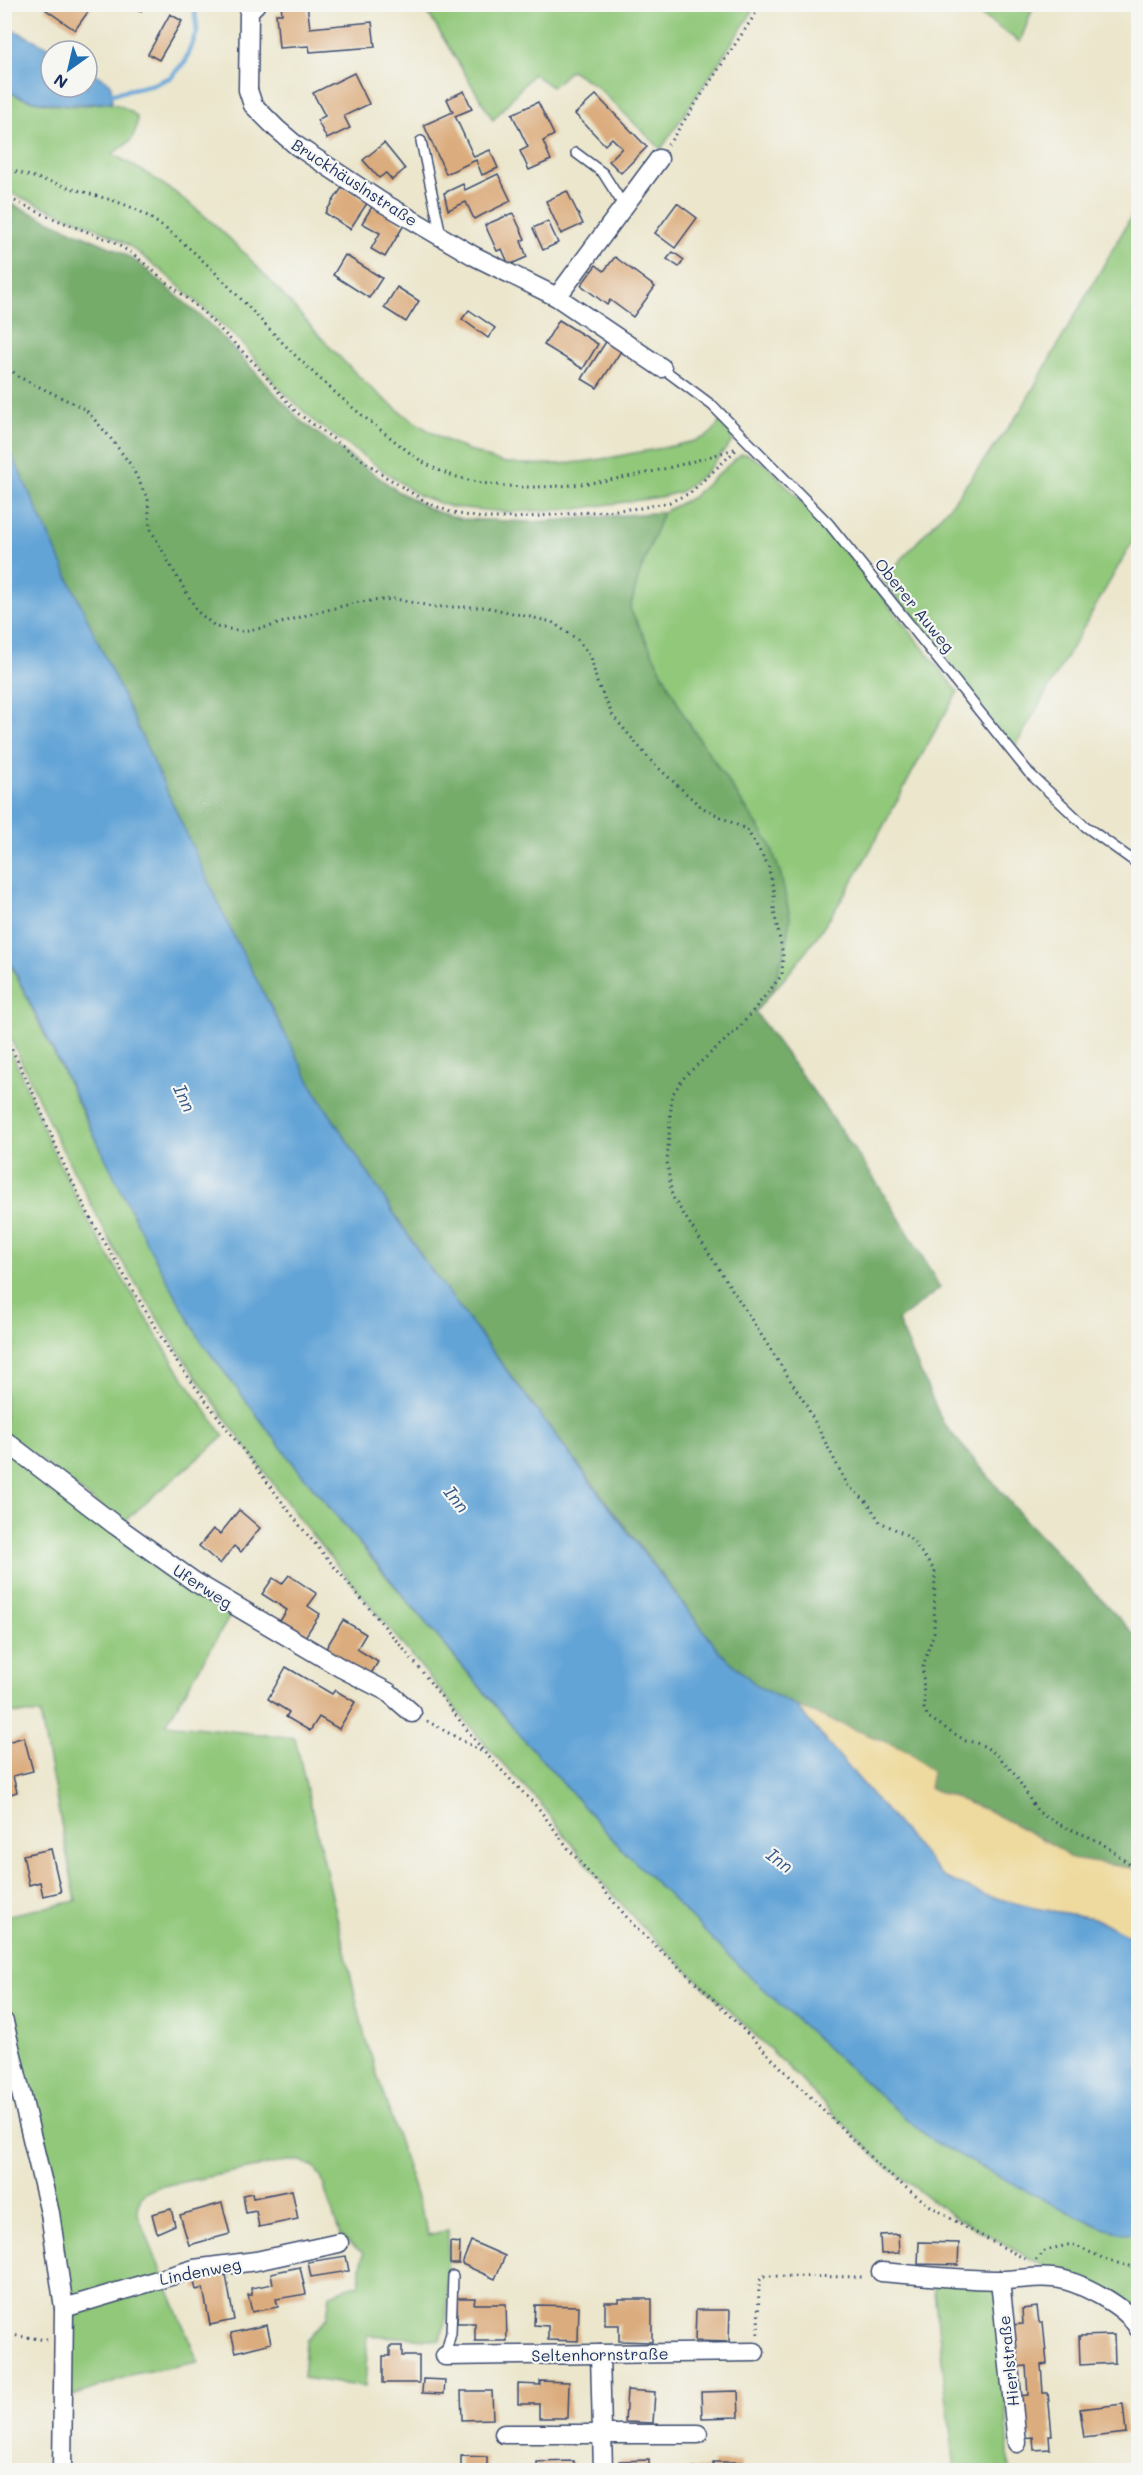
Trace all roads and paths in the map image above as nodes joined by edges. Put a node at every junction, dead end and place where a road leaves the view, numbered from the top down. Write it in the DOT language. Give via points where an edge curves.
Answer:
graph roads {
  1 [pos="762,4"];
  2 [pos="250,7"];
  3 [pos="421,141"];
  4 [pos="576,153"];
  5 [pos="659,159"];
  6 [pos="4,168"];
  7 [pos="4,196"];
  8 [pos="624,206"];
  9 [pos="441,237"];
  10 [pos="557,297"];
  11 [pos="4,364"];
  12 [pos="663,368"];
  13 [pos="747,439"];
  14 [pos="738,448"];
  15 [pos="1138,864"];
  16 [pos="4,1033"];
  17 [pos="4,1440"];
  18 [pos="412,1713"];
  19 [pos="485,1753"];
  20 [pos="1138,1870"];
  21 [pos="4,2022"];
  22 [pos="339,2243"];
  23 [pos="1032,2263"];
  24 [pos="1138,2268"];
  25 [pos="881,2272"];
  26 [pos="453,2277"];
  27 [pos="1053,2278"];
  28 [pos="1000,2280"];
  29 [pos="64,2308"];
  30 [pos="1138,2328"];
  31 [pos="4,2334"];
  32 [pos="65,2343"];
  33 [pos="755,2352"];
  34 [pos="600,2354"];
  35 [pos="445,2356"];
  36 [pos="504,2434"];
  37 [pos="604,2434"];
  38 [pos="698,2434"];
  39 [pos="1017,2442"];
  40 [pos="62,2470"];
  41 [pos="603,2470"];
  1 -- 5 [label="path"];
  2 -- 9 [label="street, Bruckhäuslnstraße" via="248,90 264,118 297,146"];
  3 -- 9 [label="lane"];
  4 -- 8 [label="lane" via="603,173"];
  5 -- 8 [label="street"];
  6 -- 14 [label="path" via="115,201 144,214 185,244 318,379 424,462 459,478 527,487 572,485 667,470"];
  7 -- 14 [label="path" via="133,254 203,312 296,412 386,477 428,503 453,513 515,518 670,502 690,493"];
  8 -- 10 [label="street"];
  9 -- 10 [label="street, Bruckhäuslnstraße"];
  10 -- 12 [label="street, Bruckhäuslnstraße"];
  11 -- 20 [label="path" via="19,377 85,409 108,435 148,500 150,528 173,570 198,612 216,627 242,631 268,627 359,602 395,599 435,607 486,607 552,622 578,640 591,657 597,682 613,716 652,762 701,807 747,830 768,865 783,954 782,975 740,1028 685,1076 672,1095 666,1162 672,1196 806,1403 848,1486 868,1503 880,1522 909,1536 936,1571 934,1632 923,1667 924,1708 928,1717 966,1741 991,1750 1006,1763 1041,1813 1099,1842"];
  12 -- 13 [label="lane, Oberer Auweg" via="713,406"];
  13 -- 14 [label="path"];
  13 -- 15 [label="lane, Oberer Auweg" via="829,524 1029,773 1085,826"];
  16 -- 19 [label="path" via="92,1221 173,1358 301,1527"];
  17 -- 18 [label="street, Uferweg" via="187,1576 388,1692"];
  18 -- 19 [label="path"];
  19 -- 23 [label="path" via="539,1809 636,1928 702,1988 884,2170 963,2226"];
  21 -- 29 [label="street" via="50,2213"];
  22 -- 29 [label="street, Lindenweg" via="194,2269"];
  23 -- 24 [label="path" via="1046,2250 1072,2244 1109,2261"];
  23 -- 27 [label="path"];
  25 -- 28 [label="street"];
  25 -- 33 [label="path" via="871,2277 764,2276 759,2281"];
  26 -- 35 [label="lane" via="451,2333"];
  27 -- 28 [label="street"];
  27 -- 30 [label="street" via="1109,2301"];
  28 -- 39 [label="street, Hierlstraße"];
  29 -- 32 [label="street"];
  31 -- 32 [label="path"];
  32 -- 40 [label="street"];
  33 -- 34 [label="street, Seltenhornstraße"];
  34 -- 35 [label="street, Seltenhornstraße"];
  34 -- 37 [label="street"];
  36 -- 37 [label="street"];
  37 -- 38 [label="street"];
  37 -- 41 [label="street"];
}
